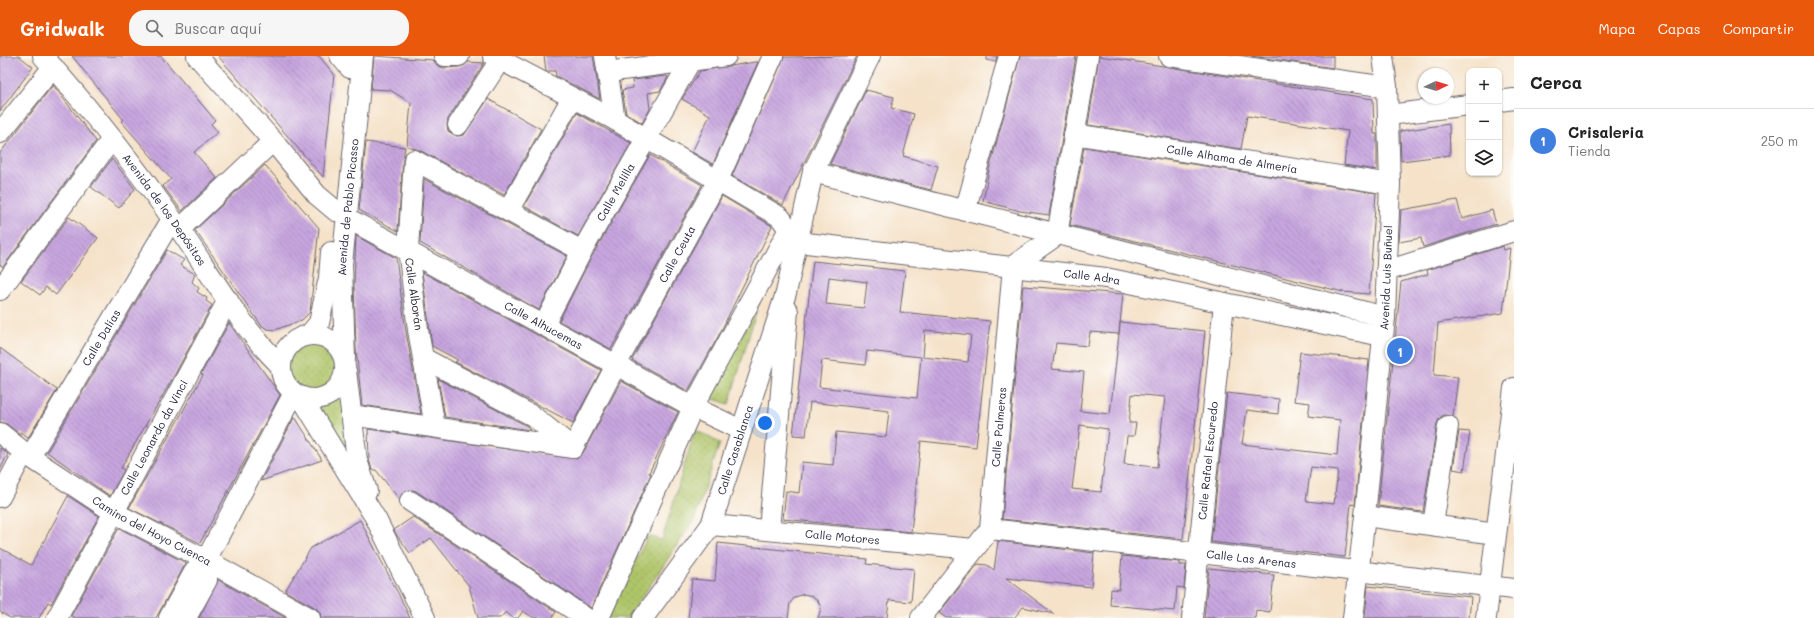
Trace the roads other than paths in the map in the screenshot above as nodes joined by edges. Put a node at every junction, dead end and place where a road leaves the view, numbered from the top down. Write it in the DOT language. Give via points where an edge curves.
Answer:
graph roads {
  1 [pos="197,56"];
  2 [pos="726,56"];
  3 [pos="773,56"];
  4 [pos="870,56"];
  5 [pos="1009,56"];
  6 [pos="1088,56"];
  7 [pos="1169,56"];
  8 [pos="1383,56"];
  9 [pos="497,58"];
  10 [pos="1189,58"];
  11 [pos="351,59"];
  12 [pos="690,59"];
  13 [pos="48,61"];
  14 [pos="606,64"];
  15 [pos="1283,65"];
  16 [pos="1387,87"];
  17 [pos="572,98"];
  18 [pos="1514,99"];
  19 [pos="1502,101"];
  20 [pos="1466,105"];
  21 [pos="1388,115"];
  22 [pos="615,120"];
  23 [pos="458,125"];
  24 [pos="0,133"];
  25 [pos="1074,134"];
  26 [pos="112,139"];
  27 [pos="646,139"];
  28 [pos="273,141"];
  29 [pos="813,172"];
  30 [pos="718,180"];
  31 [pos="1390,184"];
  32 [pos="508,211"];
  33 [pos="965,211"];
  34 [pos="341,214"];
  35 [pos="176,224"];
  36 [pos="1514,231"];
  37 [pos="1057,235"];
  38 [pos="793,236"];
  39 [pos="408,249"];
  40 [pos="582,251"];
  41 [pos="792,265"];
  42 [pos="1014,266"];
  43 [pos="1386,271"];
  44 [pos="0,290"];
  45 [pos="228,300"];
  46 [pos="1224,303"];
  47 [pos="544,325"];
  48 [pos="1383,327"];
  49 [pos="309,335"];
  50 [pos="423,358"];
  51 [pos="345,365"];
  52 [pos="616,365"];
  53 [pos="281,366"];
  54 [pos="1514,388"];
  55 [pos="297,395"];
  56 [pos="693,407"];
  57 [pos="351,415"];
  58 [pos="1448,426"];
  59 [pos="435,428"];
  60 [pos="741,430"];
  61 [pos="0,433"];
  62 [pos="573,448"];
  63 [pos="27,454"];
  64 [pos="0,497"];
  65 [pos="410,501"];
  66 [pos="115,513"];
  67 [pos="1365,516"];
  68 [pos="376,519"];
  69 [pos="711,525"];
  70 [pos="1433,525"];
  71 [pos="990,529"];
  72 [pos="769,530"];
  73 [pos="1496,534"];
  74 [pos="974,549"];
  75 [pos="1200,554"];
  76 [pos="206,560"];
  77 [pos="1359,571"];
  78 [pos="1490,586"];
  79 [pos="1514,589"];
  80 [pos="924,617"];
  81 [pos="57,618"];
  82 [pos="169,618"];
  83 [pos="186,618"];
  84 [pos="310,618"];
  85 [pos="425,618"];
  86 [pos="586,618"];
  87 [pos="599,618"];
  88 [pos="643,618"];
  89 [pos="1192,618"];
  90 [pos="1352,618"];
  91 [pos="1486,618"];
  1 -- 28 [label="street, Calle Alhucemas"];
  2 -- 12 [label="street"];
  3 -- 30 [label="street, Calle Ceuta"];
  4 -- 29 [label="street, Calle Casablanca"];
  5 -- 33 [label="street"];
  6 -- 25 [label="street"];
  7 -- 10 [label="street"];
  8 -- 16 [label="street, Avenida Luis Buñuel"];
  9 -- 17 [label="street"];
  9 -- 23 [label="street"];
  10 -- 15 [label="street"];
  11 -- 34 [label="street, Avenida de Pablo Picasso"];
  12 -- 14 [label="street"];
  12 -- 27 [label="street, Calle Melilla"];
  13 -- 24 [label="street"];
  13 -- 26 [label="street, Avenida de los Depósitos"];
  14 -- 22 [label="street"];
  15 -- 16 [label="street"];
  16 -- 21 [label="street, Avenida Luis Buñuel"];
  17 -- 22 [label="street"];
  17 -- 32 [label="street"];
  18 -- 19 [label="street"];
  20 -- 21 [label="street"];
  21 -- 31 [label="street, Avenida Luis Buñuel"];
  22 -- 27 [label="street"];
  25 -- 31 [label="street, Calle Alhama de Almería"];
  25 -- 37 [label="street"];
  26 -- 35 [label="street, Avenida de los Depósitos"];
  26 -- 44 [label="street"];
  27 -- 30 [label="street"];
  27 -- 40 [label="street, Calle Melilla"];
  28 -- 34 [label="street, Calle Alhucemas" via="317,195"];
  28 -- 35 [label="street, Calle Dalías"];
  29 -- 33 [label="street"];
  29 -- 38 [label="street, Calle Casablanca"];
  30 -- 38 [label="street" via="780,217"];
  30 -- 52 [label="street, Calle Ceuta"];
  31 -- 43 [label="street, Avenida Luis Buñuel"];
  32 -- 39 [label="street, Calle Alborán" via="414,160"];
  32 -- 40 [label="street"];
  33 -- 37 [label="street"];
  34 -- 39 [label="street, Calle Alhucemas"];
  34 -- 49 [label="street, Avenida de Pablo Picasso" via="320,323"];
  34 -- 51 [label="street, Avenida de Pablo Picasso"];
  35 -- 45 [label="street, Avenida de los Depósitos"];
  35 -- 63 [label="street, Calle Dalías"];
  36 -- 43 [label="street"];
  37 -- 42 [label="street"];
  37 -- 48 [label="street"];
  38 -- 41 [label="street, Calle Casablanca"];
  38 -- 42 [label="street, Calle Adra"];
  38 -- 56 [label="street"];
  39 -- 47 [label="street, Calle Alhucemas"];
  39 -- 50 [label="street, Calle Alborán"];
  40 -- 47 [label="street, Calle Melilla"];
  41 -- 60 [label="street, Calle Casablanca" via="786,293"];
  41 -- 72 [label="street, Calle Casablanca"];
  42 -- 46 [label="street, Calle Adra" via="1106,278"];
  42 -- 71 [label="street, Calle Palmeras"];
  43 -- 48 [label="street, Avenida Luis Buñuel"];
  45 -- 53 [label="street, Avenida de los Depósitos" via="262,347"];
  45 -- 66 [label="street, Calle Leonardo da Vinci"];
  46 -- 48 [label="street, Calle Adra"];
  46 -- 75 [label="street, Calle Rafael Escuredo"];
  47 -- 52 [label="street, Calle Alhucemas"];
  48 -- 67 [label="street, Avenida Luis Buñuel"];
  49 -- 51 [label="street" via="318,335 335,343"];
  49 -- 53 [label="street" via="300,337 286,349"];
  50 -- 59 [label="street, Calle Alborán"];
  50 -- 62 [label="street" via="533,416"];
  51 -- 55 [label="street" via="339,387 326,397 317,400"];
  51 -- 57 [label="street, Avenida de Pablo Picasso"];
  52 -- 56 [label="street, Calle Alhucemas"];
  52 -- 62 [label="street, Calle Ceuta"];
  53 -- 55 [label="street" via="286,386"];
  54 -- 73 [label="street"];
  55 -- 68 [label="street, Avenida de Pablo Picasso"];
  55 -- 76 [label="street"];
  56 -- 60 [label="street, Calle Alhucemas"];
  56 -- 87 [label="street"];
  57 -- 59 [label="street"];
  57 -- 68 [label="street, Avenida de Pablo Picasso" via="357,460"];
  58 -- 70 [label="street"];
  59 -- 62 [label="street"];
  60 -- 69 [label="street, Calle Casablanca"];
  61 -- 63 [label="street, Camino del Hoyo Cuenca"];
  63 -- 64 [label="street, Calle Dalías"];
  63 -- 66 [label="street, Camino del Hoyo Cuenca"];
  65 -- 86 [label="street"];
  66 -- 76 [label="street, Camino del Hoyo Cuenca"];
  66 -- 81 [label="street, Calle Leonardo da Vinci"];
  67 -- 70 [label="street"];
  67 -- 77 [label="street, Avenida Luis Buñuel"];
  68 -- 85 [label="street, Avenida de Pablo Picasso"];
  69 -- 72 [label="street, Calle Motores"];
  69 -- 88 [label="street, Calle Casablanca"];
  70 -- 73 [label="street"];
  71 -- 74 [label="street"];
  71 -- 75 [label="street, Calle Las Arenas"];
  72 -- 74 [label="street, Calle Motores"];
  73 -- 78 [label="street"];
  74 -- 80 [label="street"];
  75 -- 77 [label="street, Calle Las Arenas"];
  75 -- 89 [label="street, Calle Rafael Escuredo"];
  76 -- 82 [label="street" via="194,572"];
  76 -- 83 [label="street" via="207,580"];
  76 -- 84 [label="street, Camino del Hoyo Cuenca"];
  77 -- 78 [label="street, Calle Las Arenas"];
  77 -- 90 [label="street, Avenida Luis Buñuel"];
  78 -- 79 [label="street, Calle Las Arenas"];
  78 -- 91 [label="street"];
}
